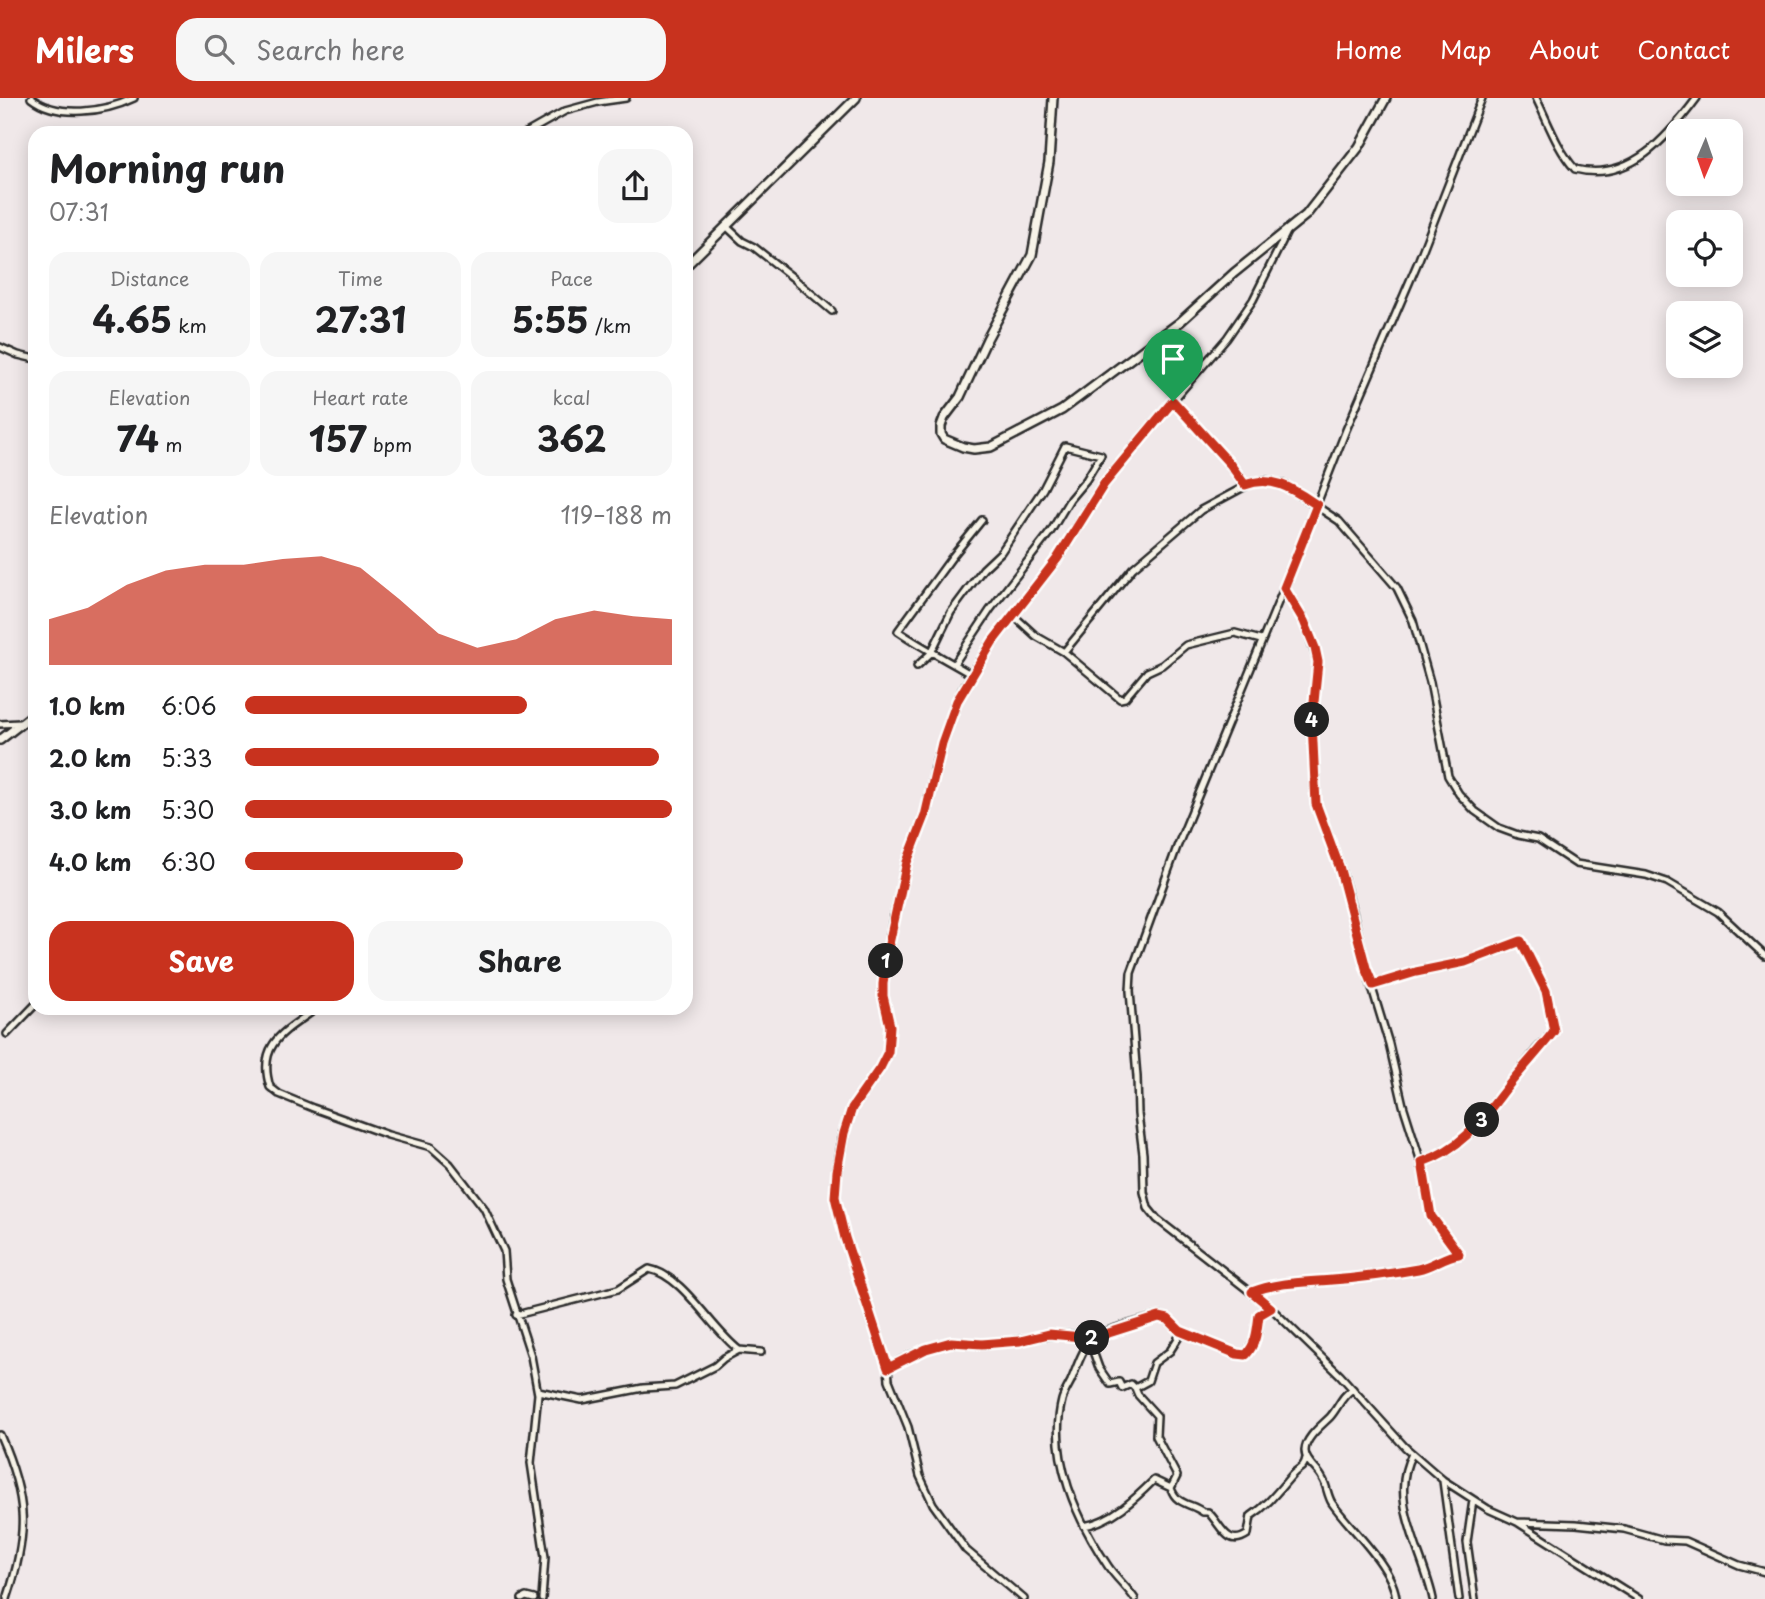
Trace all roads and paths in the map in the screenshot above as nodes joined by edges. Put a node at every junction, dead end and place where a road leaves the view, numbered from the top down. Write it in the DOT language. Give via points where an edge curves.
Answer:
graph roads {
  1 [pos="31,98"];
  2 [pos="134,98"];
  3 [pos="626,98"];
  4 [pos="856,98"];
  5 [pos="1053,98"];
  6 [pos="1386,98"];
  7 [pos="1482,98"];
  8 [pos="1536,98"];
  9 [pos="1697,98"];
  10 [pos="538,126"];
  11 [pos="726,226"];
  12 [pos="1287,232"];
  13 [pos="693,259"];
  14 [pos="832,311"];
  15 [pos="0,346"];
  16 [pos="28,357"];
  17 [pos="1173,401"];
  18 [pos="1245,485"];
  19 [pos="1317,505"];
  20 [pos="982,520"];
  21 [pos="1284,588"];
  22 [pos="1013,615"];
  23 [pos="1261,640"];
  24 [pos="1064,652"];
  25 [pos="931,653"];
  26 [pos="954,664"];
  27 [pos="918,666"];
  28 [pos="972,675"];
  29 [pos="28,718"];
  30 [pos="20,723"];
  31 [pos="0,724"];
  32 [pos="0,740"];
  33 [pos="1765,956"];
  34 [pos="1373,985"];
  35 [pos="28,1013"];
  36 [pos="307,1015"];
  37 [pos="8,1034"];
  38 [pos="1422,1162"];
  39 [pos="1252,1292"];
  40 [pos="1271,1308"];
  41 [pos="516,1315"];
  42 [pos="1182,1332"];
  43 [pos="1092,1341"];
  44 [pos="739,1350"];
  45 [pos="761,1352"];
  46 [pos="888,1368"];
  47 [pos="1135,1388"];
  48 [pos="1353,1389"];
  49 [pos="538,1391"];
  50 [pos="0,1435"];
  51 [pos="1412,1454"];
  52 [pos="1306,1458"];
  53 [pos="1443,1480"];
  54 [pos="1171,1488"];
  55 [pos="1473,1500"];
  56 [pos="1517,1522"];
  57 [pos="1084,1526"];
  58 [pos="1765,1572"];
  59 [pos="7,1599"];
  60 [pos="522,1599"];
  61 [pos="534,1599"];
  62 [pos="542,1599"];
  63 [pos="1024,1599"];
  64 [pos="1135,1599"];
  65 [pos="1396,1599"];
  66 [pos="1433,1599"];
  67 [pos="1459,1599"];
  68 [pos="1475,1599"];
  69 [pos="1639,1599"];
  1 -- 2 [label="street" via="50,109 91,110"];
  3 -- 10 [label="street" via="565,111"];
  4 -- 11 [label="main road"];
  5 -- 12 [label="main road" via="1049,162 1032,255 960,397 944,418 944,439 974,449 991,447 1062,410 1180,322 1234,272"];
  6 -- 12 [label="main road" via="1359,147 1306,215"];
  7 -- 19 [label="street"];
  8 -- 9 [label="street" via="1575,169 1601,172 1620,168 1663,140"];
  11 -- 13 [label="main road"];
  11 -- 14 [label="street"];
  12 -- 17 [label="street" via="1270,270 1227,338"];
  15 -- 16 [label="street"];
  17 -- 18 [label="street"];
  17 -- 22 [label="street" via="1104,484 1057,559"];
  18 -- 19 [label="street" via="1273,481"];
  18 -- 24 [label="street" via="1201,510 1140,562"];
  19 -- 21 [label="street"];
  19 -- 33 [label="street" via="1352,533 1401,594 1434,698 1448,776 1475,811 1499,828 1538,839 1576,864 1667,882 1718,912"];
  20 -- 25 [label="street" via="898,631"];
  21 -- 23 [label="street"];
  21 -- 34 [label="street" via="1317,655 1312,722 1316,804"];
  22 -- 24 [label="street"];
  22 -- 28 [label="street"];
  23 -- 24 [label="street" via="1235,633 1186,645 1147,672 1120,699"];
  23 -- 39 [label="street" via="1147,926 1130,991 1143,1192 1148,1208"];
  25 -- 26 [label="street"];
  25 -- 26 [label="street" via="951,612 1001,552 1065,446 1101,455"];
  25 -- 27 [label="street"];
  26 -- 28 [label="street"];
  28 -- 46 [label="street" via="942,743 895,913 883,984 890,1026 888,1052 852,1108 837,1171 835,1197 845,1238"];
  29 -- 30 [label="main road"];
  30 -- 31 [label="street"];
  30 -- 32 [label="main road"];
  34 -- 38 [label="street"];
  34 -- 38 [label="street" via="1465,962 1521,941 1547,994 1553,1033 1472,1132"];
  35 -- 37 [label="street"];
  36 -- 41 [label="street" via="272,1046 267,1063 270,1087 313,1108 421,1142 440,1155 484,1208 495,1229"];
  38 -- 39 [label="street" via="1431,1216 1459,1254 1417,1269 1266,1286"];
  39 -- 40 [label="street"];
  40 -- 42 [label="street" via="1259,1315 1258,1332 1246,1355"];
  40 -- 48 [label="street"];
  41 -- 44 [label="street" via="618,1289 649,1269 684,1289"];
  41 -- 49 [label="street"];
  42 -- 43 [label="street" via="1159,1317"];
  42 -- 47 [label="street" via="1170,1351 1154,1363 1148,1381"];
  43 -- 46 [label="street" via="1049,1334 1020,1341 951,1342"];
  43 -- 47 [label="street" via="1098,1368 1110,1384"];
  43 -- 57 [label="street" via="1062,1398 1059,1438 1070,1492"];
  44 -- 45 [label="street"];
  44 -- 49 [label="street" via="675,1387 582,1399"];
  46 -- 63 [label="street" via="920,1476 933,1504 966,1550"];
  47 -- 54 [label="street" via="1157,1416 1156,1436 1177,1476"];
  48 -- 51 [label="street"];
  48 -- 52 [label="street" via="1314,1434"];
  49 -- 62 [label="street" via="531,1463 545,1557"];
  50 -- 59 [label="street" via="19,1485 24,1518"];
  51 -- 53 [label="street"];
  51 -- 66 [label="street" via="1405,1492 1407,1512"];
  52 -- 54 [label="street" via="1268,1505 1251,1517 1244,1537 1225,1535 1208,1512 1178,1501"];
  52 -- 65 [label="street" via="1324,1480 1332,1502 1383,1566"];
  53 -- 55 [label="street"];
  53 -- 67 [label="street"];
  54 -- 57 [label="street" via="1154,1479 1108,1518"];
  55 -- 56 [label="street"];
  55 -- 68 [label="street" via="1467,1542"];
  56 -- 58 [label="street" via="1624,1529 1685,1541"];
  56 -- 69 [label="street"];
  57 -- 64 [label="street" via="1109,1568"];
  60 -- 61 [label="street"];
}
